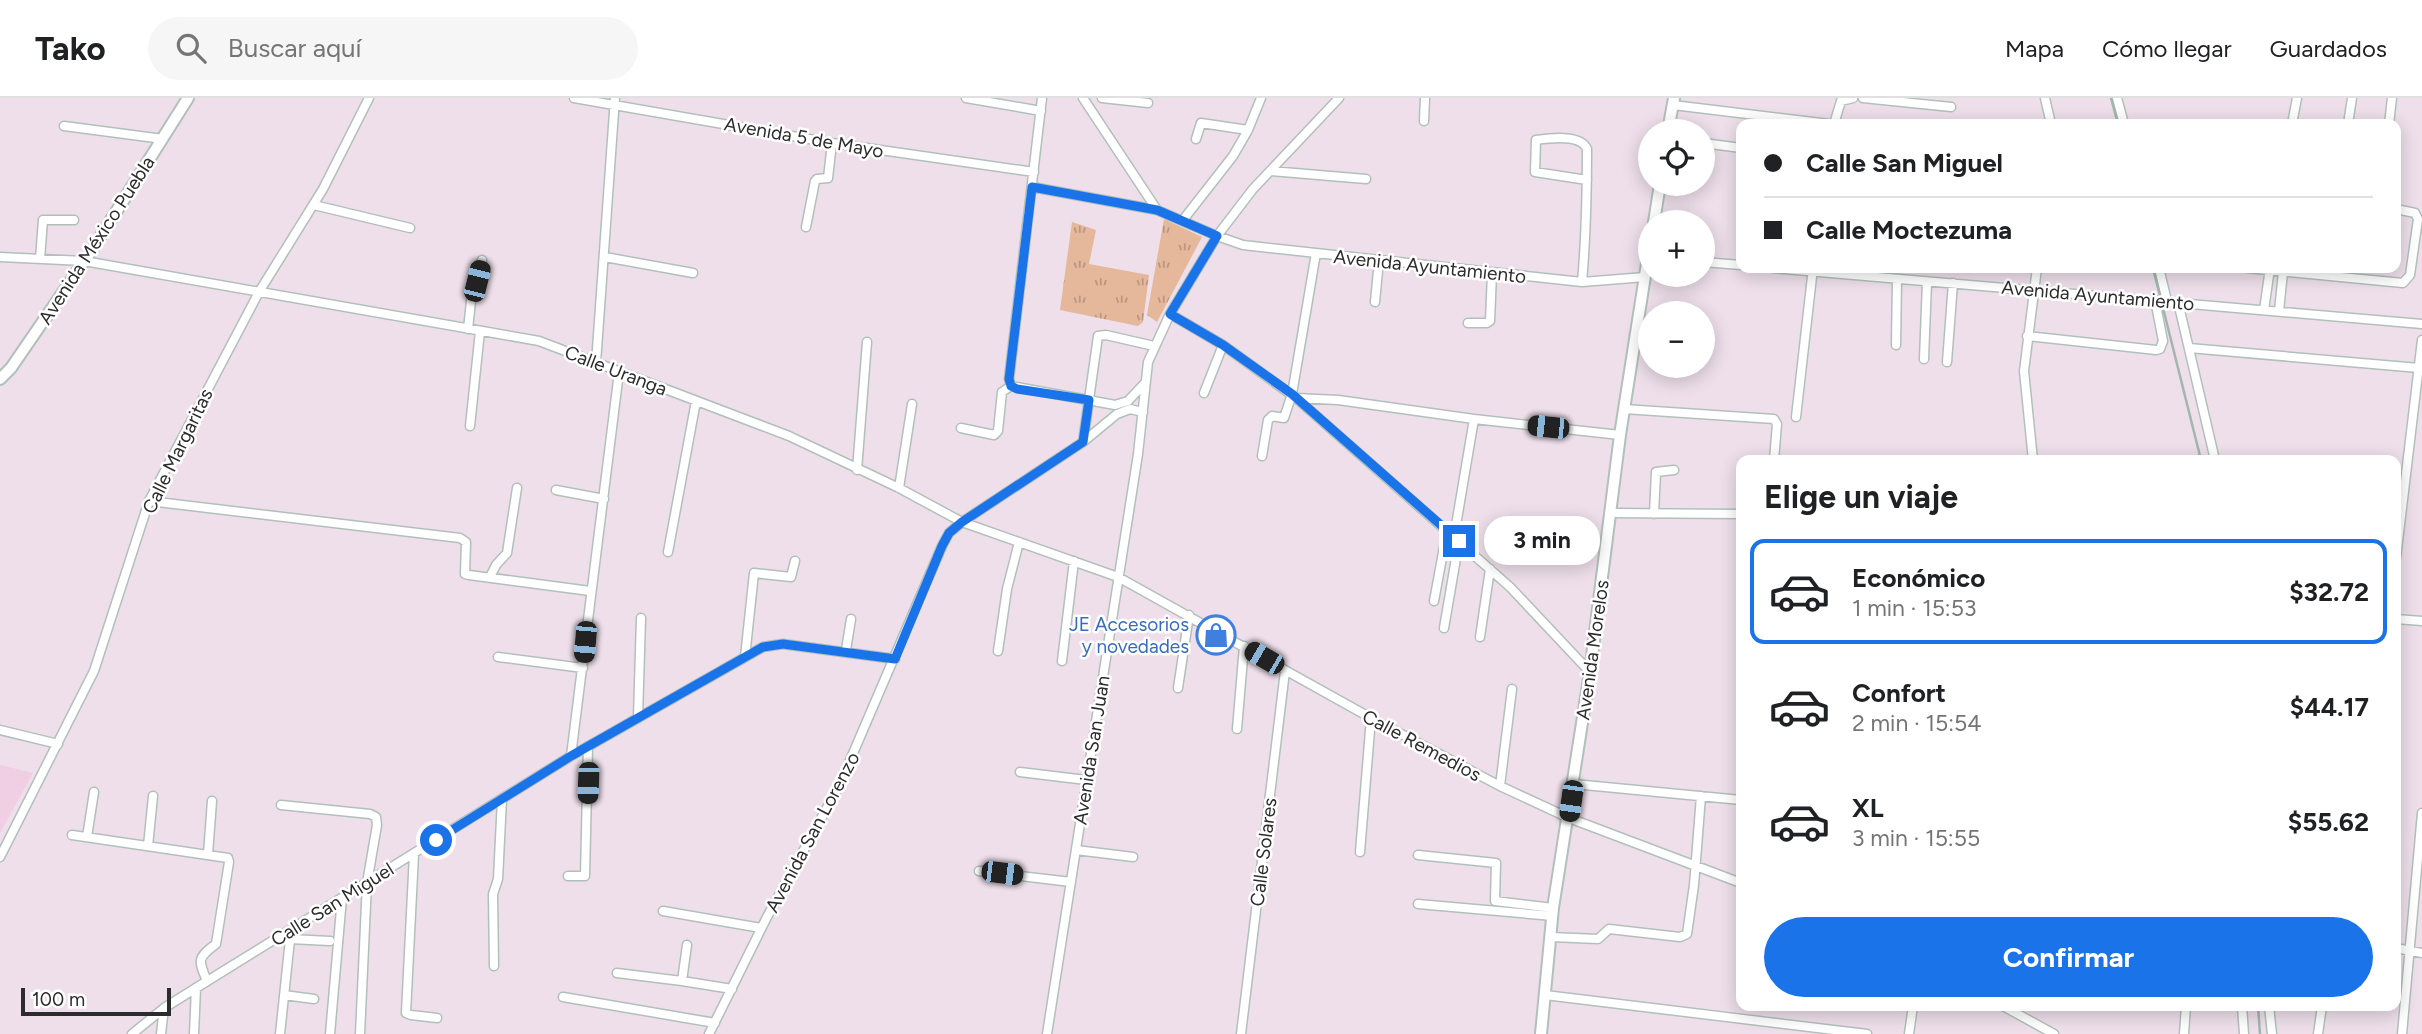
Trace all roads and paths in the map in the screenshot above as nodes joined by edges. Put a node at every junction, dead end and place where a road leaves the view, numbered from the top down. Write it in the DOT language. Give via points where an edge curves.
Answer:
graph roads {
  1 [pos="188,98"];
  2 [pos="369,98"];
  3 [pos="574,98"];
  4 [pos="966,98"];
  5 [pos="1042,98"];
  6 [pos="1083,98"];
  7 [pos="1102,98"];
  8 [pos="1261,98"];
  9 [pos="1339,98"];
  10 [pos="1425,98"];
  11 [pos="1853,98"];
  12 [pos="1863,98"];
  13 [pos="2045,98"];
  14 [pos="2117,98"];
  15 [pos="2297,98"];
  16 [pos="2352,98"];
  17 [pos="2392,98"];
  18 [pos="614,101"];
  19 [pos="1673,102"];
  20 [pos="1147,103"];
  21 [pos="1951,107"];
  22 [pos="1041,111"];
  23 [pos="1796,119"];
  24 [pos="1834,119"];
  25 [pos="2050,119"];
  26 [pos="2123,119"];
  27 [pos="2293,119"];
  28 [pos="2349,119"];
  29 [pos="2390,119"];
  30 [pos="1424,121"];
  31 [pos="64,126"];
  32 [pos="1248,130"];
  33 [pos="163,139"];
  34 [pos="1196,139"];
  35 [pos="832,143"];
  36 [pos="1715,145"];
  37 [pos="1736,147"];
  38 [pos="1271,171"];
  39 [pos="1034,172"];
  40 [pos="1366,179"];
  41 [pos="1587,180"];
  42 [pos="1032,187"];
  43 [pos="314,205"];
  44 [pos="1157,210"];
  45 [pos="2401,210"];
  46 [pos="74,220"];
  47 [pos="1183,220"];
  48 [pos="806,227"];
  49 [pos="410,228"];
  50 [pos="1217,236"];
  51 [pos="1316,253"];
  52 [pos="0,257"];
  53 [pos="605,257"];
  54 [pos="40,259"];
  55 [pos="482,260"];
  56 [pos="1379,260"];
  57 [pos="84,261"];
  58 [pos="1715,263"];
  59 [pos="1736,265"];
  60 [pos="1638,272"];
  61 [pos="693,273"];
  62 [pos="1492,273"];
  63 [pos="1813,273"];
  64 [pos="1841,273"];
  65 [pos="2036,273"];
  66 [pos="2161,273"];
  67 [pos="2269,273"];
  68 [pos="2283,273"];
  69 [pos="2293,273"];
  70 [pos="1897,279"];
  71 [pos="1582,282"];
  72 [pos="1927,282"];
  73 [pos="1953,283"];
  74 [pos="1644,287"];
  75 [pos="2034,289"];
  76 [pos="259,292"];
  77 [pos="2155,300"];
  78 [pos="2167,301"];
  79 [pos="1375,302"];
  80 [pos="2178,302"];
  81 [pos="2264,310"];
  82 [pos="2279,311"];
  83 [pos="1170,314"];
  84 [pos="1468,323"];
  85 [pos="2422,324"];
  86 [pos="468,329"];
  87 [pos="480,331"];
  88 [pos="2027,337"];
  89 [pos="2422,340"];
  90 [pos="867,342"];
  91 [pos="1223,345"];
  92 [pos="1896,345"];
  93 [pos="1154,346"];
  94 [pos="2189,348"];
  95 [pos="1924,359"];
  96 [pos="1947,362"];
  97 [pos="596,363"];
  98 [pos="2419,368"];
  99 [pos="619,372"];
  100 [pos="0,379"];
  101 [pos="1145,383"];
  102 [pos="1011,386"];
  103 [pos="1204,393"];
  104 [pos="1294,396"];
  105 [pos="1089,400"];
  106 [pos="696,401"];
  107 [pos="912,404"];
  108 [pos="1623,409"];
  109 [pos="1143,412"];
  110 [pos="1796,417"];
  111 [pos="1474,419"];
  112 [pos="470,426"];
  113 [pos="961,428"];
  114 [pos="1620,435"];
  115 [pos="1083,442"];
  116 [pos="1774,455"];
  117 [pos="2032,455"];
  118 [pos="2214,455"];
  119 [pos="1262,456"];
  120 [pos="857,470"];
  121 [pos="1674,470"];
  122 [pos="517,488"];
  123 [pos="899,488"];
  124 [pos="556,490"];
  125 [pos="604,499"];
  126 [pos="149,501"];
  127 [pos="1610,513"];
  128 [pos="1654,514"];
  129 [pos="1736,514"];
  130 [pos="2401,517"];
  131 [pos="962,522"];
  132 [pos="1447,531"];
  133 [pos="1457,539"];
  134 [pos="1019,542"];
  135 [pos="668,552"];
  136 [pos="795,561"];
  137 [pos="1074,561"];
  138 [pos="1490,569"];
  139 [pos="1118,577"];
  140 [pos="490,578"];
  141 [pos="590,591"];
  142 [pos="1434,601"];
  143 [pos="1189,615"];
  144 [pos="641,618"];
  145 [pos="851,619"];
  146 [pos="2401,619"];
  147 [pos="2422,621"];
  148 [pos="1444,628"];
  149 [pos="1480,637"];
  150 [pos="1244,646"];
  151 [pos="846,650"];
  152 [pos="998,651"];
  153 [pos="498,657"];
  154 [pos="746,657"];
  155 [pos="895,659"];
  156 [pos="1062,661"];
  157 [pos="583,668"];
  158 [pos="1285,671"];
  159 [pos="1590,672"];
  160 [pos="1178,688"];
  161 [pos="1512,688"];
  162 [pos="638,718"];
  163 [pos="1371,718"];
  164 [pos="1237,729"];
  165 [pos="0,730"];
  166 [pos="58,744"];
  167 [pos="588,746"];
  168 [pos="571,756"];
  169 [pos="1020,772"];
  170 [pos="1087,780"];
  171 [pos="1574,784"];
  172 [pos="1500,786"];
  173 [pos="94,792"];
  174 [pos="153,796"];
  175 [pos="1701,796"];
  176 [pos="502,799"];
  177 [pos="1736,800"];
  178 [pos="212,801"];
  179 [pos="281,805"];
  180 [pos="2422,813"];
  181 [pos="1569,818"];
  182 [pos="72,835"];
  183 [pos="87,837"];
  184 [pos="148,846"];
  185 [pos="1076,850"];
  186 [pos="1360,852"];
  187 [pos="208,854"];
  188 [pos="414,854"];
  189 [pos="1418,855"];
  190 [pos="0,857"];
  191 [pos="1133,857"];
  192 [pos="1694,865"];
  193 [pos="979,870"];
  194 [pos="568,876"];
  195 [pos="1736,881"];
  196 [pos="1071,882"];
  197 [pos="367,883"];
  198 [pos="342,898"];
  199 [pos="1418,904"];
  200 [pos="663,911"];
  201 [pos="1553,912"];
  202 [pos="761,928"];
  203 [pos="290,935"];
  204 [pos="1550,937"];
  205 [pos="330,941"];
  206 [pos="687,945"];
  207 [pos="2401,949"];
  208 [pos="2410,950"];
  209 [pos="2422,953"];
  210 [pos="494,966"];
  211 [pos="617,973"];
  212 [pos="207,981"];
  213 [pos="682,981"];
  214 [pos="196,988"];
  215 [pos="732,989"];
  216 [pos="284,995"];
  217 [pos="1545,995"];
  218 [pos="563,997"];
  219 [pos="314,999"];
  220 [pos="164,1008"];
  221 [pos="1912,1011"];
  222 [pos="2020,1011"];
  223 [pos="2186,1011"];
  224 [pos="2242,1011"];
  225 [pos="2270,1011"];
  226 [pos="2321,1011"];
  227 [pos="437,1018"];
  228 [pos="715,1023"];
  229 [pos="132,1034"];
  230 [pos="161,1034"];
  231 [pos="194,1034"];
  232 [pos="280,1034"];
  233 [pos="330,1034"];
  234 [pos="360,1034"];
  235 [pos="709,1034"];
  236 [pos="1048,1034"];
  237 [pos="1241,1034"];
  238 [pos="1541,1034"];
  239 [pos="1867,1034"];
  240 [pos="1909,1034"];
  241 [pos="2054,1034"];
  242 [pos="2184,1034"];
  243 [pos="2244,1034"];
  244 [pos="2272,1034"];
  245 [pos="2318,1034"];
  246 [pos="2402,1034"];
  1 -- 33 [label="street, Avenida México Puebla"];
  2 -- 43 [label="street, Calle Margaritas"];
  3 -- 18 [label="street, Avenida 5 de Mayo"];
  4 -- 22 [label="street"];
  5 -- 22 [label="street"];
  6 -- 44 [label="street"];
  7 -- 20 [label="street"];
  8 -- 32 [label="street"];
  9 -- 38 [label="street, Avenida San Juan"];
  10 -- 30 [label="street"];
  11 -- 24 [label="street" via="1841,101"];
  12 -- 21 [label="street"];
  13 -- 25 [label="street"];
  14 -- 26 [label="street"];
  15 -- 27 [label="street"];
  16 -- 28 [label="street"];
  17 -- 29 [label="street"];
  18 -- 35 [label="street, Avenida 5 de Mayo"];
  18 -- 53 [label="street"];
  19 -- 23 [label="street"];
  22 -- 39 [label="street"];
  31 -- 33 [label="street"];
  32 -- 34 [label="street" via="1200,123"];
  32 -- 47 [label="street"];
  33 -- 57 [label="street, Avenida México Puebla"];
  35 -- 39 [label="street, Avenida 5 de Mayo"];
  35 -- 48 [label="street" via="828,178 815,181"];
  36 -- 37 [label="street"];
  38 -- 40 [label="street"];
  38 -- 50 [label="street, Avenida San Juan"];
  39 -- 42 [label="street"];
  41 -- 41 [label="street" via="1584,142 1536,140 1535,172"];
  41 -- 71 [label="street"];
  42 -- 44 [label="street, Avenida Ayuntamiento"];
  42 -- 102 [label="street"];
  43 -- 49 [label="street"];
  43 -- 76 [label="street, Calle Margaritas"];
  44 -- 47 [label="street, Avenida Ayuntamiento"];
  45 -- 69 [label="street" via="2415,213 2418,219 2406,282"];
  46 -- 54 [label="street" via="43,220"];
  47 -- 50 [label="street, Avenida Ayuntamiento"];
  50 -- 51 [label="street, Avenida Ayuntamiento" via="1243,245"];
  50 -- 83 [label="street, Avenida San Juan"];
  51 -- 56 [label="street, Avenida Ayuntamiento"];
  51 -- 104 [label="street"];
  52 -- 54 [label="street, Calle Uranga"];
  53 -- 61 [label="street"];
  53 -- 97 [label="street"];
  54 -- 57 [label="street, Calle Uranga"];
  55 -- 86 [label="street"];
  56 -- 62 [label="street, Avenida Ayuntamiento"];
  56 -- 79 [label="street"];
  57 -- 76 [label="street, Calle Uranga"];
  57 -- 100 [label="street, Avenida México Puebla"];
  58 -- 59 [label="street"];
  60 -- 71 [label="street, Avenida Ayuntamiento"];
  62 -- 71 [label="street, Avenida Ayuntamiento"];
  62 -- 84 [label="street" via="1490,321"];
  63 -- 110 [label="street"];
  64 -- 70 [label="street, Avenida Ayuntamiento"];
  65 -- 75 [label="street"];
  66 -- 78 [label="street"];
  67 -- 81 [label="street"];
  68 -- 82 [label="street"];
  70 -- 72 [label="street, Avenida Ayuntamiento"];
  70 -- 92 [label="street"];
  72 -- 73 [label="street, Avenida Ayuntamiento"];
  72 -- 95 [label="street"];
  73 -- 75 [label="street, Avenida Ayuntamiento"];
  73 -- 96 [label="street"];
  74 -- 108 [label="street, Avenida Morelos"];
  75 -- 77 [label="street, Avenida Ayuntamiento"];
  75 -- 88 [label="street"];
  76 -- 86 [label="street, Calle Uranga"];
  76 -- 126 [label="street, Calle Margaritas"];
  77 -- 78 [label="street, Avenida Ayuntamiento"];
  77 -- 88 [label="street" via="2163,341 2160,349"];
  78 -- 80 [label="street, Avenida Ayuntamiento"];
  80 -- 81 [label="street, Avenida Ayuntamiento"];
  80 -- 94 [label="street"];
  81 -- 82 [label="street, Avenida Ayuntamiento"];
  82 -- 85 [label="street, Avenida Ayuntamiento"];
  83 -- 91 [label="street"];
  83 -- 93 [label="street, Avenida San Juan"];
  86 -- 87 [label="street, Calle Uranga"];
  87 -- 97 [label="street, Calle Uranga" via="539,341"];
  87 -- 112 [label="street"];
  88 -- 117 [label="street" via="2024,371"];
  89 -- 98 [label="street"];
  90 -- 120 [label="street"];
  91 -- 103 [label="street"];
  91 -- 104 [label="street"];
  93 -- 101 [label="street, Avenida San Juan"];
  93 -- 105 [label="street" via="1098,336"];
  94 -- 98 [label="street"];
  94 -- 118 [label="street"];
  97 -- 99 [label="street, Calle Uranga"];
  98 -- 130 [label="street"];
  99 -- 106 [label="street, Calle Uranga"];
  99 -- 125 [label="street"];
  101 -- 105 [label="street" via="1128,401 1115,405"];
  101 -- 109 [label="street, Avenida San Juan"];
  102 -- 105 [label="street"];
  102 -- 113 [label="street" via="1002,392 994,435"];
  104 -- 111 [label="street"];
  104 -- 119 [label="street" via="1284,418 1268,420"];
  104 -- 132 [label="street"];
  105 -- 115 [label="street"];
  106 -- 120 [label="street, Calle Uranga" via="789,436"];
  106 -- 135 [label="street"];
  107 -- 123 [label="street"];
  108 -- 114 [label="street, Avenida Morelos"];
  108 -- 116 [label="street" via="1774,419"];
  109 -- 115 [label="street, Avenida San Lorenzo" via="1124,410"];
  109 -- 139 [label="street, Avenida San Juan"];
  111 -- 114 [label="street"];
  111 -- 133 [label="street"];
  114 -- 127 [label="street, Avenida Morelos"];
  115 -- 131 [label="street, Avenida San Lorenzo"];
  120 -- 123 [label="street, Calle Uranga"];
  121 -- 128 [label="street" via="1656,472"];
  122 -- 140 [label="street" via="507,553"];
  123 -- 131 [label="street, Calle Uranga"];
  124 -- 125 [label="street"];
  125 -- 141 [label="street"];
  126 -- 140 [label="street" via="464,539 466,574"];
  126 -- 166 [label="street, Calle Margaritas" via="94,671"];
  127 -- 128 [label="street"];
  127 -- 159 [label="street, Avenida Morelos"];
  128 -- 129 [label="street"];
  131 -- 134 [label="street, Calle Uranga"];
  131 -- 155 [label="street, Avenida San Lorenzo" via="942,546"];
  132 -- 133 [label="street"];
  132 -- 142 [label="street"];
  133 -- 138 [label="street"];
  133 -- 148 [label="street"];
  134 -- 137 [label="street, Calle Uranga"];
  134 -- 152 [label="street"];
  136 -- 154 [label="street" via="791,577 754,573"];
  137 -- 139 [label="street, Calle Uranga"];
  137 -- 156 [label="street"];
  138 -- 149 [label="street"];
  138 -- 159 [label="street"];
  139 -- 143 [label="street, Calle Remedios"];
  139 -- 170 [label="street, Avenida San Juan"];
  140 -- 141 [label="street"];
  141 -- 157 [label="street"];
  143 -- 150 [label="street, Calle Remedios"];
  143 -- 160 [label="street"];
  144 -- 162 [label="street"];
  145 -- 151 [label="street"];
  146 -- 147 [label="street"];
  150 -- 158 [label="street, Calle Remedios"];
  150 -- 164 [label="street"];
  151 -- 154 [label="street, Calle San Miguel" via="783,644 763,647"];
  151 -- 155 [label="street, Calle San Miguel"];
  153 -- 157 [label="street"];
  154 -- 162 [label="street, Calle San Miguel"];
  155 -- 202 [label="street, Avenida San Lorenzo" via="839,786"];
  157 -- 168 [label="street"];
  158 -- 163 [label="street, Calle Remedios"];
  158 -- 237 [label="street, Calle Solares"];
  159 -- 171 [label="street, Avenida Morelos"];
  161 -- 172 [label="street"];
  162 -- 167 [label="street, Calle San Miguel"];
  163 -- 172 [label="street, Calle Remedios"];
  163 -- 186 [label="street"];
  165 -- 166 [label="street"];
  166 -- 190 [label="street, Calle Margaritas"];
  167 -- 168 [label="street, Calle San Miguel"];
  167 -- 194 [label="street" via="584,876"];
  168 -- 176 [label="street, Calle San Miguel"];
  169 -- 170 [label="street"];
  170 -- 185 [label="street, Avenida San Juan"];
  171 -- 175 [label="street"];
  171 -- 181 [label="street, Avenida Morelos"];
  172 -- 181 [label="street, Calle Remedios"];
  173 -- 183 [label="street"];
  174 -- 184 [label="street"];
  175 -- 177 [label="street"];
  175 -- 192 [label="street"];
  176 -- 188 [label="street, Calle San Miguel"];
  176 -- 210 [label="street" via="498,879 493,894"];
  178 -- 187 [label="street"];
  179 -- 197 [label="street" via="376,817"];
  180 -- 208 [label="street"];
  181 -- 192 [label="street, Calle Remedios"];
  181 -- 201 [label="street, Avenida Morelos"];
  182 -- 183 [label="street"];
  183 -- 184 [label="street"];
  184 -- 187 [label="street"];
  185 -- 191 [label="street"];
  185 -- 196 [label="street, Avenida San Juan"];
  187 -- 212 [label="street" via="225,856 229,862 216,943 200,963"];
  188 -- 197 [label="street, Calle San Miguel"];
  188 -- 227 [label="street" via="405,1006 411,1016"];
  189 -- 201 [label="street" via="1496,863 1495,901"];
  192 -- 195 [label="street, Calle Remedios"];
  192 -- 204 [label="street" via="1688,929 1682,937 1609,929 1598,939"];
  193 -- 196 [label="street"];
  196 -- 236 [label="street, Avenida San Juan"];
  197 -- 198 [label="street, Calle San Miguel"];
  197 -- 234 [label="street"];
  198 -- 203 [label="street, Calle San Miguel"];
  198 -- 233 [label="street"];
  199 -- 201 [label="street"];
  200 -- 202 [label="street"];
  201 -- 204 [label="street, Avenida Morelos"];
  202 -- 215 [label="street, Avenida San Lorenzo"];
  203 -- 205 [label="street"];
  203 -- 212 [label="street, Calle San Miguel"];
  203 -- 216 [label="street"];
  204 -- 217 [label="street, Avenida Morelos"];
  206 -- 213 [label="street"];
  207 -- 208 [label="street"];
  208 -- 209 [label="street"];
  208 -- 246 [label="street"];
  211 -- 213 [label="street"];
  212 -- 214 [label="street, Calle San Miguel"];
  213 -- 215 [label="street"];
  214 -- 220 [label="street, Calle San Miguel"];
  214 -- 231 [label="street"];
  215 -- 228 [label="street, Avenida San Lorenzo"];
  216 -- 219 [label="street"];
  216 -- 232 [label="street"];
  217 -- 238 [label="street, Avenida Morelos"];
  217 -- 239 [label="street"];
  218 -- 228 [label="street"];
  220 -- 229 [label="street, Calle San Miguel"];
  220 -- 230 [label="street"];
  221 -- 240 [label="street"];
  222 -- 241 [label="street"];
  223 -- 242 [label="street"];
  224 -- 243 [label="street"];
  225 -- 244 [label="street"];
  226 -- 245 [label="street"];
  228 -- 235 [label="street, Avenida San Lorenzo"];
}
